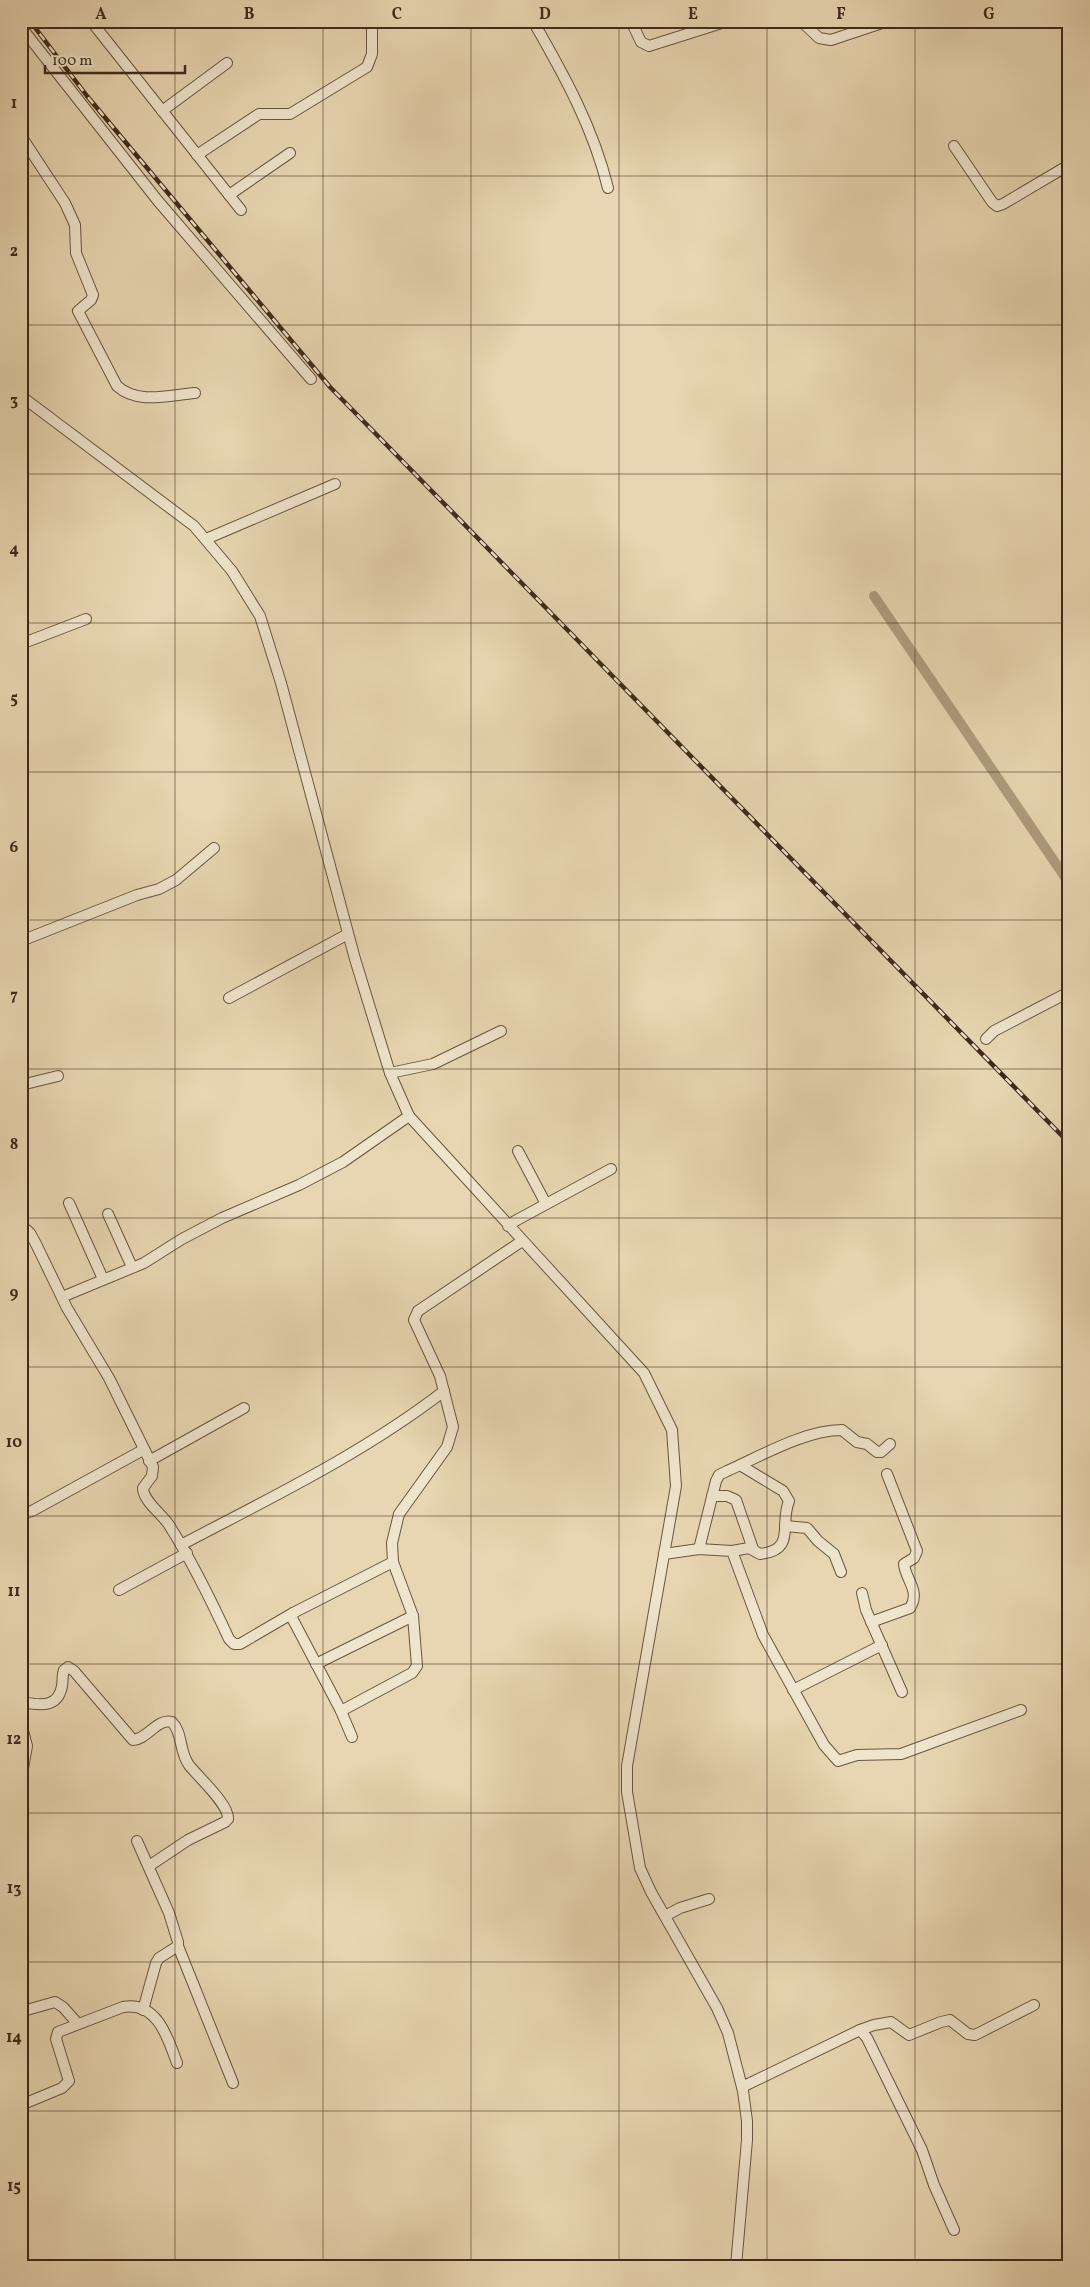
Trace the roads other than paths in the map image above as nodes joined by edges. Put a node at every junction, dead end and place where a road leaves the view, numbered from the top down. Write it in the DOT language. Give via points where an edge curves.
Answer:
graph roads {
  1 [pos="91,21"];
  2 [pos="372,21"];
  3 [pos="533,21"];
  4 [pos="631,21"];
  5 [pos="728,21"];
  6 [pos="800,21"];
  7 [pos="888,21"];
  8 [pos="21,27"];
  9 [pos="227,63"];
  10 [pos="162,111"];
  11 [pos="21,136"];
  12 [pos="954,146"];
  13 [pos="290,153"];
  14 [pos="197,155"];
  15 [pos="1069,165"];
  16 [pos="608,188"];
  17 [pos="229,195"];
  18 [pos="241,210"];
  19 [pos="311,379"];
  20 [pos="195,392"];
  21 [pos="21,396"];
  22 [pos="336,484"];
  23 [pos="211,537"];
  24 [pos="86,619"];
  25 [pos="21,644"];
  26 [pos="214,848"];
  27 [pos="348,934"];
  28 [pos="21,941"];
  29 [pos="1069,992"];
  30 [pos="229,998"];
  31 [pos="501,1031"];
  32 [pos="986,1039"];
  33 [pos="394,1072"];
  34 [pos="58,1076"];
  35 [pos="21,1085"];
  36 [pos="409,1116"];
  37 [pos="518,1151"];
  38 [pos="611,1169"];
  39 [pos="69,1203"];
  40 [pos="546,1204"];
  41 [pos="108,1214"];
  42 [pos="511,1224"];
  43 [pos="21,1225"];
  44 [pos="522,1241"];
  45 [pos="132,1267"];
  46 [pos="103,1279"];
  47 [pos="62,1297"];
  48 [pos="444,1391"];
  49 [pos="244,1408"];
  50 [pos="890,1444"];
  51 [pos="143,1450"];
  52 [pos="150,1461"];
  53 [pos="740,1465"];
  54 [pos="887,1474"];
  55 [pos="712,1496"];
  56 [pos="21,1514"];
  57 [pos="786,1526"];
  58 [pos="753,1548"];
  59 [pos="184,1549"];
  60 [pos="699,1549"];
  61 [pos="732,1550"];
  62 [pos="664,1554"];
  63 [pos="393,1562"];
  64 [pos="842,1572"];
  65 [pos="119,1590"];
  66 [pos="862,1593"];
  67 [pos="293,1613"];
  68 [pos="412,1616"];
  69 [pos="871,1622"];
  70 [pos="882,1645"];
  71 [pos="316,1664"];
  72 [pos="792,1690"];
  73 [pos="902,1692"];
  74 [pos="21,1702"];
  75 [pos="1021,1710"];
  76 [pos="341,1711"];
  77 [pos="21,1723"];
  78 [pos="352,1737"];
  79 [pos="21,1779"];
  80 [pos="137,1841"];
  81 [pos="149,1866"];
  82 [pos="709,1899"];
  83 [pos="665,1916"];
  84 [pos="178,1946"];
  85 [pos="1034,2005"];
  86 [pos="143,2010"];
  87 [pos="23,2011"];
  88 [pos="78,2024"];
  89 [pos="860,2030"];
  90 [pos="177,2063"];
  91 [pos="233,2083"];
  92 [pos="746,2085"];
  93 [pos="21,2105"];
  94 [pos="954,2230"];
  95 [pos="736,2266"];
  1 -- 10 [label="street"];
  2 -- 14 [label="street" via="372,54 362,71 290,114 259,114"];
  3 -- 16 [label="street" via="572,90 597,148"];
  4 -- 5 [label="street" via="641,42 649,46"];
  6 -- 7 [label="street" via="824,40 831,40"];
  8 -- 19 [label="street" via="158,201"];
  9 -- 10 [label="street"];
  10 -- 14 [label="street"];
  11 -- 20 [label="street" via="76,225 76,253 92,295 91,300 78,311 117,386 139,398"];
  12 -- 15 [label="street" via="997,206"];
  13 -- 17 [label="street"];
  14 -- 17 [label="street"];
  17 -- 18 [label="street"];
  21 -- 23 [label="street"];
  22 -- 23 [label="street"];
  23 -- 27 [label="street" via="260,616"];
  24 -- 25 [label="street"];
  26 -- 28 [label="street" via="176,880 159,889"];
  27 -- 30 [label="street"];
  27 -- 33 [label="street"];
  29 -- 32 [label="street" via="994,1031"];
  31 -- 33 [label="street" via="434,1064"];
  33 -- 36 [label="street"];
  34 -- 35 [label="street"];
  36 -- 42 [label="street"];
  36 -- 45 [label="street" via="343,1162 214,1222"];
  37 -- 40 [label="street"];
  38 -- 40 [label="street"];
  39 -- 46 [label="street"];
  40 -- 42 [label="street"];
  41 -- 45 [label="street"];
  42 -- 44 [label="street"];
  43 -- 47 [label="street" via="30,1233"];
  44 -- 48 [label="street" via="415,1316"];
  44 -- 62 [label="street" via="644,1373 657,1396 672,1430 676,1486"];
  45 -- 46 [label="street"];
  46 -- 47 [label="street"];
  47 -- 51 [label="street" via="109,1378"];
  48 -- 59 [label="street" via="336,1463"];
  48 -- 63 [label="street" via="453,1427 451,1437 399,1514 392,1543"];
  49 -- 52 [label="street"];
  50 -- 53 [label="street" via="877,1452 839,1430 804,1435"];
  51 -- 52 [label="street"];
  51 -- 56 [label="street"];
  52 -- 59 [label="street" via="154,1472 142,1491"];
  53 -- 55 [label="street" via="719,1475"];
  53 -- 57 [label="street" via="786,1495 789,1501"];
  54 -- 69 [label="street" via="917,1552 904,1564 914,1588 913,1602 910,1608"];
  55 -- 58 [label="street" via="728,1496 736,1500"];
  55 -- 60 [label="street"];
  57 -- 58 [label="street" via="785,1539 779,1548 760,1554"];
  57 -- 64 [label="street" via="807,1528 834,1554"];
  58 -- 61 [label="street"];
  59 -- 65 [label="street"];
  59 -- 67 [label="street" via="231,1643 240,1644"];
  60 -- 61 [label="street"];
  60 -- 62 [label="street"];
  61 -- 72 [label="street" via="757,1623"];
  62 -- 83 [label="street" via="627,1766 626,1792 640,1868"];
  63 -- 67 [label="street"];
  63 -- 68 [label="street"];
  66 -- 69 [label="street"];
  67 -- 71 [label="street" via="292,1618"];
  68 -- 71 [label="street"];
  68 -- 76 [label="street" via="416,1670"];
  69 -- 70 [label="street"];
  70 -- 72 [label="street"];
  70 -- 73 [label="street"];
  71 -- 76 [label="street"];
  72 -- 75 [label="street" via="824,1745 838,1761 857,1755 901,1754"];
  74 -- 81 [label="street" via="47,1706 55,1701 62,1686 64,1670 68,1667 133,1740 140,1739 164,1722 172,1722 176,1726 182,1755 206,1782 228,1818"];
  76 -- 78 [label="street"];
  77 -- 79 [label="street" via="27,1746"];
  80 -- 81 [label="street"];
  81 -- 84 [label="street"];
  82 -- 83 [label="street"];
  83 -- 92 [label="street" via="717,2008"];
  84 -- 86 [label="street" via="156,1963"];
  84 -- 91 [label="street"];
  85 -- 89 [label="street" via="975,2035 968,2034 950,2020 909,2035 891,2022"];
  86 -- 88 [label="street" via="122,2007"];
  86 -- 90 [label="street" via="163,2027"];
  87 -- 88 [label="street" via="55,2002"];
  88 -- 93 [label="street" via="56,2035 68,2084"];
  89 -- 92 [label="street"];
  89 -- 94 [label="street" via="922,2150"];
  92 -- 95 [label="street" via="747,2140"];
}
